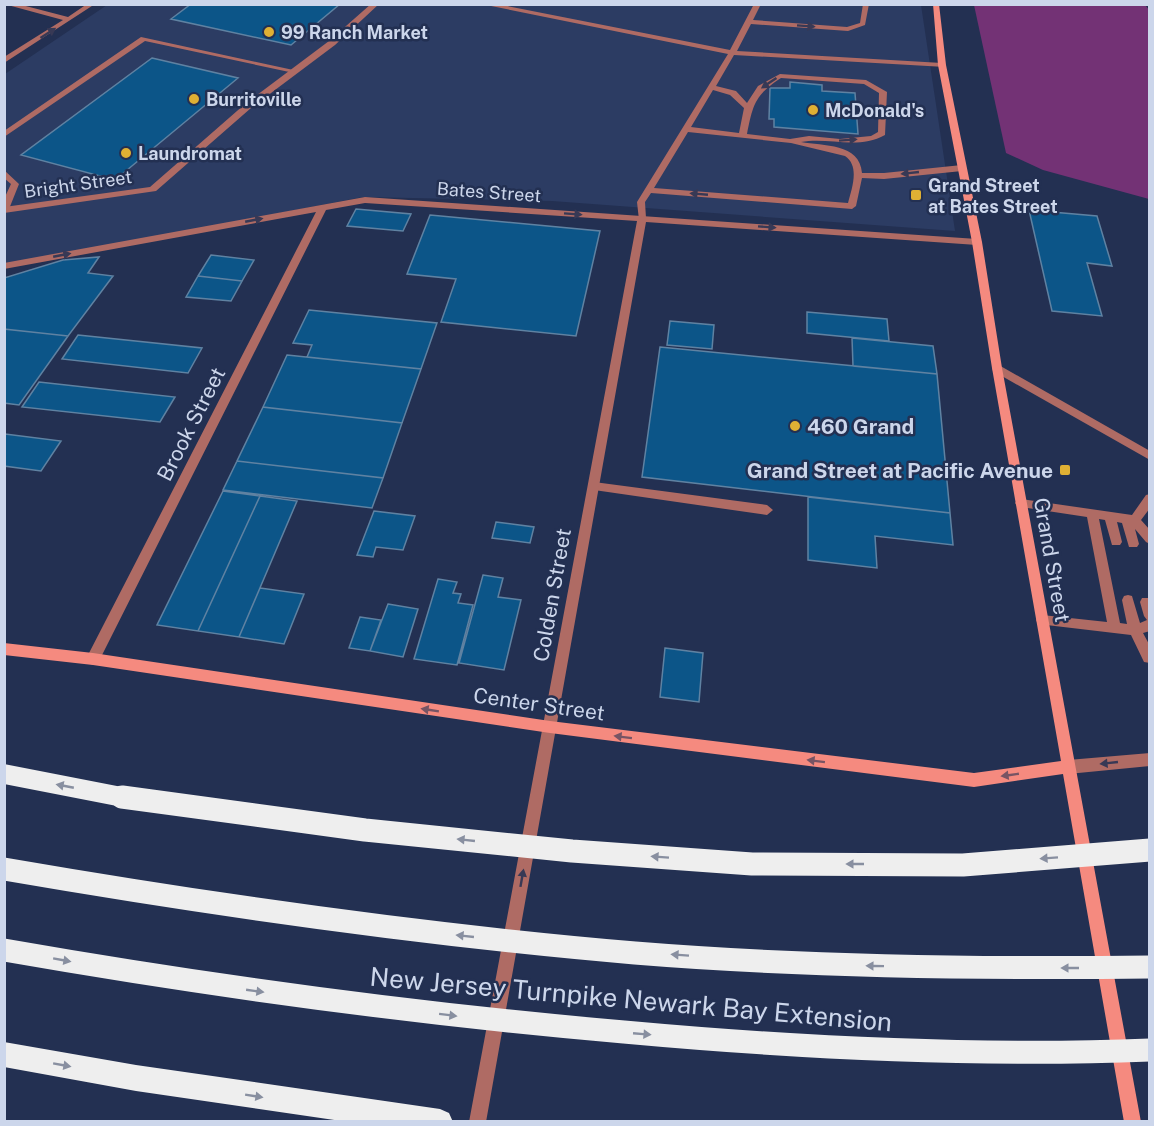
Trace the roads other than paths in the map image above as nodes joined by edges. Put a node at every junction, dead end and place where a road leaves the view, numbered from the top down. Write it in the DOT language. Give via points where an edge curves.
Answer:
graph roads {
  1 [pos="7,4"];
  2 [pos="92,4"];
  3 [pos="376,4"];
  4 [pos="484,4"];
  5 [pos="758,4"];
  6 [pos="866,4"];
  7 [pos="936,4"];
  8 [pos="69,19"];
  9 [pos="748,22"];
  10 [pos="732,53"];
  11 [pos="4,62"];
  12 [pos="942,65"];
  13 [pos="294,71"];
  14 [pos="712,87"];
  15 [pos="748,108"];
  16 [pos="686,129"];
  17 [pos="4,135"];
  18 [pos="743,135"];
  19 [pos="790,141"];
  20 [pos="962,168"];
  21 [pos="4,172"];
  22 [pos="857,175"];
  23 [pos="649,190"];
  24 [pos="323,207"];
  25 [pos="5,209"];
  26 [pos="642,218"];
  27 [pos="977,242"];
  28 [pos="4,266"];
  29 [pos="997,368"];
  30 [pos="1149,456"];
  31 [pos="594,486"];
  32 [pos="1021,503"];
  33 [pos="767,510"];
  34 [pos="1092,513"];
  35 [pos="1110,516"];
  36 [pos="1144,518"];
  37 [pos="1116,542"];
  38 [pos="1133,544"];
  39 [pos="1128,600"];
  40 [pos="1146,602"];
  41 [pos="1149,616"];
  42 [pos="1042,620"];
  43 [pos="1149,626"];
  44 [pos="1115,628"];
  45 [pos="1135,630"];
  46 [pos="4,649"];
  47 [pos="1149,658"];
  48 [pos="93,659"];
  49 [pos="550,727"];
  50 [pos="1149,759"];
  51 [pos="1068,767"];
  52 [pos="4,774"];
  53 [pos="1149,850"];
  54 [pos="4,868"];
  55 [pos="4,950"];
  56 [pos="1149,967"];
  57 [pos="1149,1050"];
  58 [pos="4,1054"];
  59 [pos="440,1122"];
  60 [pos="477,1122"];
  61 [pos="1133,1122"];
  1 -- 8 [label="street"];
  2 -- 8 [label="street"];
  3 -- 13 [label="street, Bright Street"];
  4 -- 10 [label="street"];
  5 -- 9 [label="street, Colden Street"];
  9 -- 6 [label="street, one-way" via="848,29 863,24"];
  7 -- 12 [label="main road, Grand Street"];
  11 -- 8 [label="street, one-way"];
  9 -- 10 [label="street, Colden Street"];
  10 -- 12 [label="street"];
  10 -- 14 [label="street, Colden Street"];
  12 -- 20 [label="main road, Grand Street"];
  13 -- 17 [label="street" via="144,39"];
  13 -- 25 [label="street, Bright Street" via="153,189"];
  14 -- 15 [label="street" via="733,93"];
  14 -- 16 [label="street, Colden Street"];
  15 -- 18 [label="street"];
  19 -- 15 [label="street, one-way" via="873,138 882,133 883,93 866,82 780,76 761,88"];
  16 -- 18 [label="street"];
  16 -- 23 [label="street, Colden Street"];
  18 -- 19 [label="street"];
  19 -- 22 [label="street" via="846,152 855,158"];
  20 -- 22 [label="street, one-way"];
  20 -- 27 [label="main road, Grand Street"];
  21 -- 25 [label="street" via="15,184"];
  22 -- 23 [label="street, one-way" via="852,206"];
  23 -- 26 [label="street, Colden Street" via="641,202"];
  24 -- 26 [label="street, Bates Street, one-way" via="365,201"];
  28 -- 24 [label="street, Bates Street, one-way"];
  24 -- 48 [label="street, Brook Street"];
  26 -- 27 [label="street, Bates Street, one-way"];
  26 -- 31 [label="street, Colden Street"];
  27 -- 29 [label="main road, Grand Street"];
  29 -- 30 [label="street"];
  29 -- 32 [label="main road, Grand Street"];
  31 -- 33 [label="street"];
  31 -- 49 [label="street, Colden Street"];
  32 -- 34 [label="street"];
  32 -- 42 [label="main road, Grand Street"];
  34 -- 35 [label="street"];
  34 -- 44 [label="street"];
  35 -- 36 [label="street"];
  35 -- 37 [label="street"];
  36 -- 38 [label="street"];
  39 -- 45 [label="street"];
  40 -- 41 [label="street"];
  42 -- 44 [label="street"];
  42 -- 51 [label="main road, Grand Street"];
  43 -- 45 [label="street"];
  44 -- 45 [label="street"];
  45 -- 47 [label="street"];
  46 -- 48 [label="main road, Center Street"];
  49 -- 48 [label="main road, Center Street, one-way"];
  51 -- 49 [label="main road, Center Street, one-way" via="974,780"];
  60 -- 49 [label="street, Colden Street, one-way"];
  50 -- 51 [label="street, one-way"];
  51 -- 61 [label="main road, Grand Street"];
  53 -- 52 [label="highway, one-way, bridge" via="963,865 752,864 365,830 122,797"];
  56 -- 54 [label="highway, one-way, bridge" via="849,965 628,951 308,918"];
  55 -- 57 [label="highway, New Jersey Turnpike Newark Bay Extension, one-way, bridge" via="255,991 548,1026 770,1045 947,1053"];
  58 -- 59 [label="highway, one-way" via="136,1078"];
}
